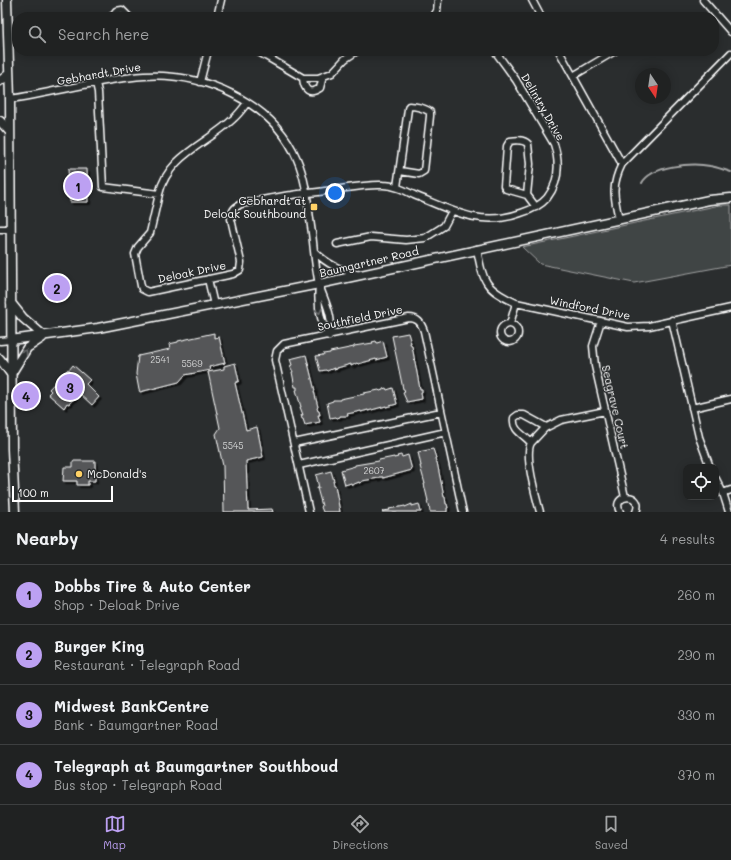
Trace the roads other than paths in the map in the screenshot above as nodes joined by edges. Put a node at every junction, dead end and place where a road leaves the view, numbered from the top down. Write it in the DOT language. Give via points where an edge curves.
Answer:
graph roads {
  1 [pos="7,0"];
  2 [pos="221,0"];
  3 [pos="438,0"];
  4 [pos="532,0"];
  5 [pos="703,0"];
  6 [pos="115,12"];
  7 [pos="124,12"];
  8 [pos="218,12"];
  9 [pos="436,12"];
  10 [pos="538,12"];
  11 [pos="714,12"];
  12 [pos="719,18"];
  13 [pos="731,32"];
  14 [pos="731,53"];
  15 [pos="207,56"];
  16 [pos="266,56"];
  17 [pos="350,56"];
  18 [pos="499,56"];
  19 [pos="562,56"];
  20 [pos="607,56"];
  21 [pos="9,74"];
  22 [pos="323,76"];
  23 [pos="573,76"];
  24 [pos="303,78"];
  25 [pos="0,81"];
  26 [pos="200,82"];
  27 [pos="96,83"];
  28 [pos="10,99"];
  29 [pos="248,103"];
  30 [pos="0,121"];
  31 [pos="10,132"];
  32 [pos="622,164"];
  33 [pos="400,171"];
  34 [pos="397,187"];
  35 [pos="306,193"];
  36 [pos="159,194"];
  37 [pos="527,195"];
  38 [pos="731,198"];
  39 [pos="546,199"];
  40 [pos="536,207"];
  41 [pos="452,211"];
  42 [pos="618,219"];
  43 [pos="0,229"];
  44 [pos="10,229"];
  45 [pos="337,244"];
  46 [pos="477,249"];
  47 [pos="315,252"];
  48 [pos="359,275"];
  49 [pos="208,279"];
  50 [pos="319,284"];
  51 [pos="11,303"];
  52 [pos="516,303"];
  53 [pos="214,305"];
  54 [pos="731,308"];
  55 [pos="672,320"];
  56 [pos="601,321"];
  57 [pos="510,324"];
  58 [pos="44,336"];
  59 [pos="329,336"];
  60 [pos="11,340"];
  61 [pos="0,341"];
  62 [pos="0,359"];
  63 [pos="11,374"];
  64 [pos="731,399"];
  65 [pos="692,408"];
  66 [pos="605,411"];
  67 [pos="441,412"];
  68 [pos="546,427"];
  69 [pos="446,432"];
  70 [pos="294,443"];
  71 [pos="532,443"];
  72 [pos="709,464"];
  73 [pos="299,465"];
  74 [pos="719,485"];
  75 [pos="731,490"];
  76 [pos="723,493"];
  77 [pos="625,497"];
  78 [pos="14,512"];
  79 [pos="309,512"];
  80 [pos="463,512"];
  81 [pos="540,512"];
  82 [pos="545,512"];
  83 [pos="620,512"];
  84 [pos="636,512"];
  85 [pos="729,512"];
  1 -- 21 [label="main road"];
  2 -- 8 [label="street"];
  3 -- 9 [label="street"];
  4 -- 10 [label="street"];
  5 -- 11 [label="street"];
  6 -- 7 [label="street"];
  12 -- 13 [label="street"];
  14 -- 32 [label="street"];
  15 -- 26 [label="street"];
  16 -- 24 [label="street"];
  17 -- 22 [label="street" via="332,72"];
  18 -- 39 [label="street, Delintry Drive" via="554,144 559,168 556,181"];
  19 -- 23 [label="street"];
  20 -- 23 [label="street"];
  21 -- 25 [label="main road"];
  21 -- 28 [label="main road"];
  22 -- 24 [label="street"];
  22 -- 24 [label="street" via="320,88 311,92 304,88"];
  23 -- 32 [label="street"];
  26 -- 27 [label="street, Gebhardt Drive" via="173,77 145,76"];
  26 -- 29 [label="street, Gebhardt Drive"];
  27 -- 28 [label="street, Gebhardt Drive"];
  27 -- 36 [label="street" via="103,187"];
  28 -- 31 [label="main road"];
  29 -- 35 [label="street, Gebhardt Drive" via="277,127 291,147 301,170"];
  29 -- 36 [label="street" via="233,120 182,156 171,167 165,175"];
  30 -- 31 [label="main road"];
  31 -- 44 [label="main road"];
  32 -- 42 [label="street" via="615,178 614,187"];
  33 -- 33 [label="street" via="420,174 424,170 430,116 427,110 409,106"];
  33 -- 34 [label="street"];
  34 -- 35 [label="street, Deloak Drive" via="373,185"];
  34 -- 41 [label="street, Deloak Drive"];
  35 -- 47 [label="street, Gebhardt Drive"];
  35 -- 49 [label="street, Deloak Drive" via="235,207 231,219 240,257 240,270"];
  36 -- 49 [label="street, Deloak Drive" via="150,233 135,254 142,289 148,292"];
  37 -- 37 [label="street" via="506,189 504,186 507,146 510,141 520,140 528,144 530,164"];
  37 -- 40 [label="street"];
  38 -- 42 [label="main road, Baumgartner Road"];
  39 -- 40 [label="street, Deloak Drive"];
  40 -- 41 [label="street, Deloak Drive" via="515,216 482,219"];
  41 -- 45 [label="street" via="444,226 425,238 406,240 371,237"];
  42 -- 46 [label="main road, Baumgartner Road"];
  43 -- 44 [label="street"];
  44 -- 51 [label="main road"];
  46 -- 48 [label="main road, Baumgartner Road"];
  46 -- 52 [label="street, Windford Drive" via="483,277 488,285 502,297"];
  47 -- 48 [label="street" via="335,268"];
  47 -- 50 [label="street, Gebhardt Drive"];
  48 -- 50 [label="main road, Baumgartner Road"];
  49 -- 53 [label="street"];
  50 -- 53 [label="main road, Baumgartner Road"];
  50 -- 59 [label="street, Gebhardt Drive" via="317,301 322,325"];
  51 -- 58 [label="main road" via="23,318"];
  51 -- 60 [label="main road"];
  52 -- 56 [label="street, Windford Drive"];
  52 -- 57 [label="street"];
  53 -- 58 [label="main road, Baumgartner Road" via="93,330"];
  54 -- 55 [label="street, Windford Drive"];
  55 -- 56 [label="street, Windford Drive" via="649,326 628,327"];
  55 -- 65 [label="street"];
  56 -- 66 [label="street, Seagrave Court" via="593,346"];
  58 -- 60 [label="main road, Baumgartner Road"];
  63 -- 58 [label="main road, one-way" via="27,348"];
  59 -- 67 [label="street, Southfield Drive" via="408,318 418,320 424,331"];
  59 -- 70 [label="street, Southfield Drive" via="284,344 275,355"];
  60 -- 61 [label="street"];
  60 -- 63 [label="main road"];
  62 -- 63 [label="main road"];
  63 -- 78 [label="main road"];
  64 -- 65 [label="street"];
  65 -- 72 [label="street"];
  66 -- 68 [label="street" via="561,420"];
  66 -- 77 [label="street, Seagrave Court"];
  67 -- 69 [label="street, Southfield Drive"];
  67 -- 70 [label="street"];
  68 -- 71 [label="street"];
  68 -- 71 [label="street" via="524,414 514,418 516,430"];
  69 -- 73 [label="street"];
  69 -- 80 [label="street, Southfield Drive"];
  70 -- 73 [label="street, Southfield Drive"];
  71 -- 81 [label="street" via="529,456 531,474"];
  73 -- 79 [label="street, Southfield Drive"];
  74 -- 76 [label="street"];
  75 -- 76 [label="street"];
  76 -- 85 [label="street"];
  77 -- 83 [label="street" via="618,504"];
  77 -- 84 [label="street" via="636,502"];
  81 -- 82 [label="street"];
}
